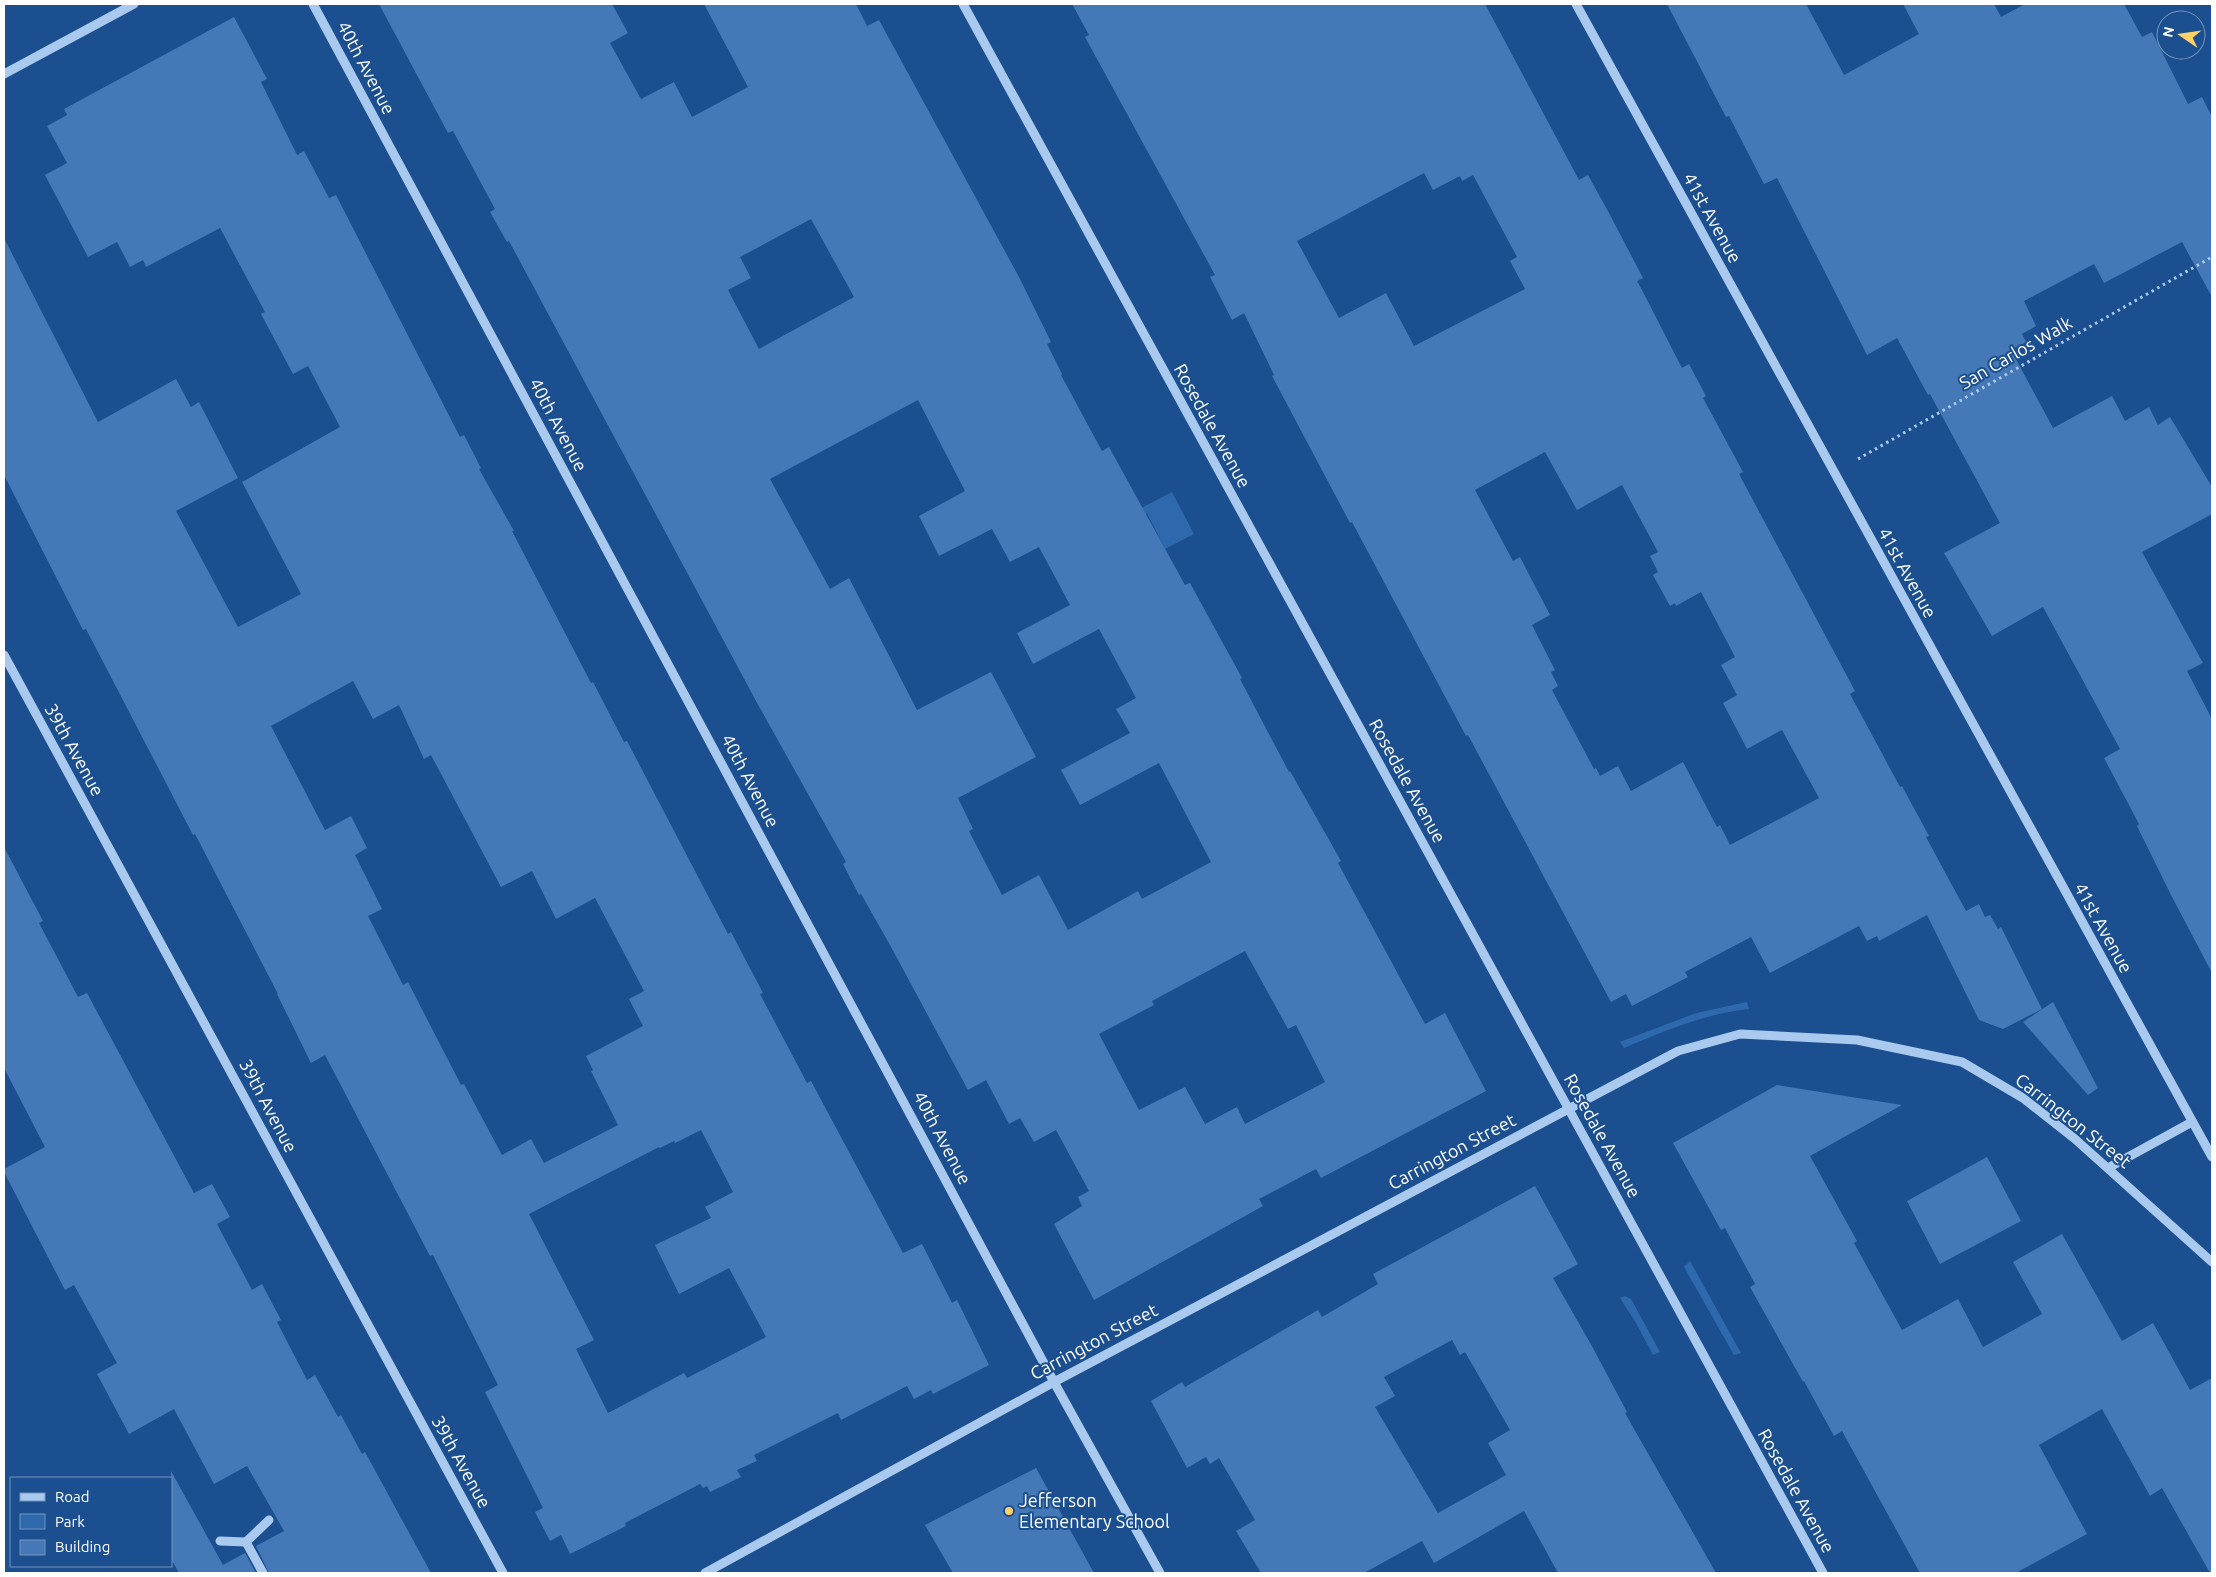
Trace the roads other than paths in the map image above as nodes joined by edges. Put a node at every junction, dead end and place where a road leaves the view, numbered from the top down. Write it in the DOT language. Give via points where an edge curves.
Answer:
graph roads {
  1 [pos="134,4"];
  2 [pos="313,4"];
  3 [pos="963,4"];
  4 [pos="1576,4"];
  5 [pos="4,74"];
  6 [pos="4,654"];
  7 [pos="1568,1109"];
  8 [pos="2192,1122"];
  9 [pos="2212,1158"];
  10 [pos="2108,1168"];
  11 [pos="2212,1262"];
  12 [pos="1054,1382"];
  13 [pos="269,1520"];
  14 [pos="220,1541"];
  15 [pos="246,1542"];
  16 [pos="263,1573"];
  17 [pos="503,1573"];
  18 [pos="705,1573"];
  19 [pos="1160,1573"];
  20 [pos="1823,1573"];
  1 -- 5 [label="street"];
  2 -- 12 [label="street, 40th Avenue"];
  3 -- 7 [label="street, Rosedale Avenue"];
  4 -- 8 [label="street, 41st Avenue"];
  6 -- 17 [label="street, 39th Avenue"];
  7 -- 10 [label="street, Carrington Street" via="1678,1051 1740,1034 1857,1040 1962,1062 2023,1098"];
  7 -- 12 [label="street, Carrington Street"];
  7 -- 20 [label="street, Rosedale Avenue"];
  8 -- 9 [label="street, 41st Avenue"];
  8 -- 10 [label="street"];
  10 -- 11 [label="street, Carrington Street"];
  12 -- 18 [label="street, Carrington Street"];
  12 -- 19 [label="street, 40th Avenue"];
  13 -- 15 [label="street"];
  14 -- 15 [label="street"];
  15 -- 16 [label="street"];
}
